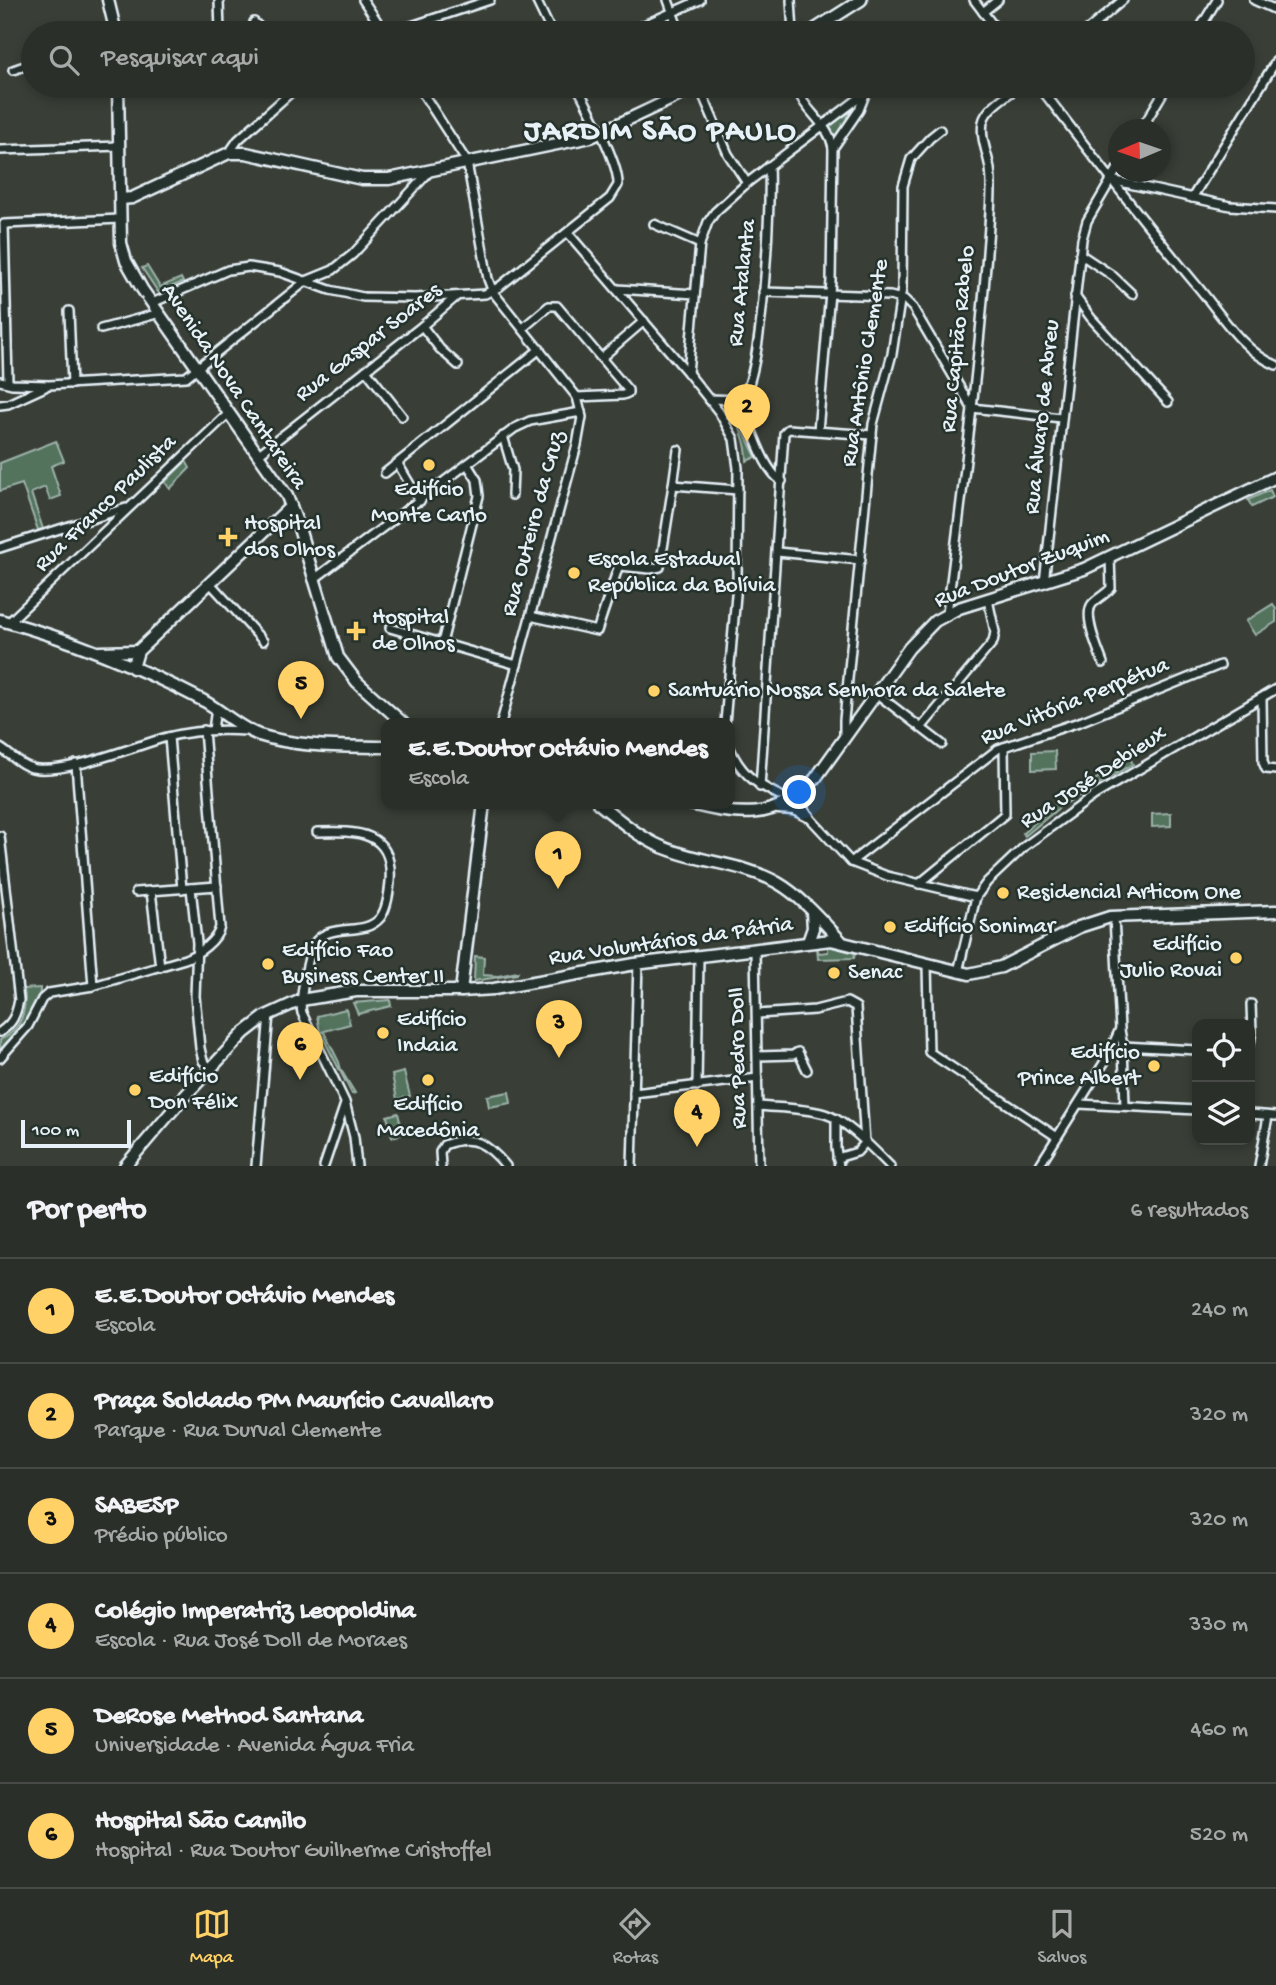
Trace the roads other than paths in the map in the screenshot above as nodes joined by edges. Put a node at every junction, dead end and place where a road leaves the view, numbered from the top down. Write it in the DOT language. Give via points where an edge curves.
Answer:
graph roads {
  1 [pos="108,0"];
  2 [pos="219,0"];
  3 [pos="363,0"];
  4 [pos="490,0"];
  5 [pos="536,0"];
  6 [pos="668,0"];
  7 [pos="701,0"];
  8 [pos="791,0"];
  9 [pos="861,0"];
  10 [pos="974,0"];
  11 [pos="998,0"];
  12 [pos="1124,0"];
  13 [pos="1217,0"];
  14 [pos="1254,0"];
  15 [pos="1276,10"];
  16 [pos="673,12"];
  17 [pos="983,12"];
  18 [pos="114,21"];
  19 [pos="220,21"];
  20 [pos="377,21"];
  21 [pos="426,21"];
  22 [pos="546,21"];
  23 [pos="653,21"];
  24 [pos="676,21"];
  25 [pos="792,21"];
  26 [pos="829,21"];
  27 [pos="990,21"];
  28 [pos="1099,21"];
  29 [pos="1204,21"];
  30 [pos="1276,61"];
  31 [pos="21,67"];
  32 [pos="13,70"];
  33 [pos="1255,95"];
  34 [pos="118,98"];
  35 [pos="285,98"];
  36 [pos="426,98"];
  37 [pos="583,98"];
  38 [pos="674,98"];
  39 [pos="704,98"];
  40 [pos="801,98"];
  41 [pos="858,98"];
  42 [pos="863,98"];
  43 [pos="1005,98"];
  44 [pos="1048,98"];
  45 [pos="1160,98"];
  46 [pos="1253,98"];
  47 [pos="1148,119"];
  48 [pos="822,125"];
  49 [pos="940,130"];
  50 [pos="600,133"];
  51 [pos="120,146"];
  52 [pos="833,148"];
  53 [pos="0,150"];
  54 [pos="229,153"];
  55 [pos="467,162"];
  56 [pos="769,166"];
  57 [pos="431,170"];
  58 [pos="1108,176"];
  59 [pos="1110,182"];
  60 [pos="1113,182"];
  61 [pos="1128,182"];
  62 [pos="747,183"];
  63 [pos="1192,198"];
  64 [pos="121,199"];
  65 [pos="1127,201"];
  66 [pos="1276,208"];
  67 [pos="1276,216"];
  68 [pos="121,219"];
  69 [pos="654,224"];
  70 [pos="568,233"];
  71 [pos="700,244"];
  72 [pos="1080,254"];
  73 [pos="306,281"];
  74 [pos="617,289"];
  75 [pos="493,292"];
  76 [pos="763,292"];
  77 [pos="830,293"];
  78 [pos="695,294"];
  79 [pos="1132,294"];
  80 [pos="1075,296"];
  81 [pos="456,297"];
  82 [pos="900,298"];
  83 [pos="152,303"];
  84 [pos="69,311"];
  85 [pos="160,313"];
  86 [pos="644,321"];
  87 [pos="422,326"];
  88 [pos="523,328"];
  89 [pos="101,329"];
  90 [pos="540,349"];
  91 [pos="601,358"];
  92 [pos="458,365"];
  93 [pos="1276,365"];
  94 [pos="197,367"];
  95 [pos="366,370"];
  96 [pos="688,373"];
  97 [pos="7,382"];
  98 [pos="72,384"];
  99 [pos="49,385"];
  100 [pos="577,397"];
  101 [pos="709,399"];
  102 [pos="13,400"];
  103 [pos="741,400"];
  104 [pos="1168,402"];
  105 [pos="0,405"];
  106 [pos="972,408"];
  107 [pos="582,412"];
  108 [pos="229,413"];
  109 [pos="402,416"];
  110 [pos="1062,418"];
  111 [pos="818,431"];
  112 [pos="872,435"];
  113 [pos="503,436"];
  114 [pos="678,450"];
  115 [pos="259,454"];
  116 [pos="398,464"];
  117 [pos="467,464"];
  118 [pos="385,473"];
  119 [pos="1276,477"];
  120 [pos="782,481"];
  121 [pos="673,485"];
  122 [pos="738,490"];
  123 [pos="512,495"];
  124 [pos="420,501"];
  125 [pos="291,506"];
  126 [pos="131,507"];
  127 [pos="280,516"];
  128 [pos="298,525"];
  129 [pos="0,548"];
  130 [pos="777,552"];
  131 [pos="1110,557"];
  132 [pos="861,560"];
  133 [pos="313,580"];
  134 [pos="210,583"];
  135 [pos="1044,583"];
  136 [pos="988,600"];
  137 [pos="947,613"];
  138 [pos="530,616"];
  139 [pos="5,621"];
  140 [pos="390,628"];
  141 [pos="263,641"];
  142 [pos="442,643"];
  143 [pos="138,651"];
  144 [pos="98,652"];
  145 [pos="1103,663"];
  146 [pos="517,664"];
  147 [pos="1220,665"];
  148 [pos="132,668"];
  149 [pos="1276,690"];
  150 [pos="877,694"];
  151 [pos="1262,699"];
  152 [pos="216,708"];
  153 [pos="397,718"];
  154 [pos="502,718"];
  155 [pos="725,718"];
  156 [pos="921,727"];
  157 [pos="204,730"];
  158 [pos="213,730"];
  159 [pos="251,731"];
  160 [pos="169,737"];
  161 [pos="844,741"];
  162 [pos="942,744"];
  163 [pos="381,746"];
  164 [pos="0,747"];
  165 [pos="1004,747"];
  166 [pos="735,758"];
  167 [pos="76,764"];
  168 [pos="1276,770"];
  169 [pos="760,787"];
  170 [pos="794,798"];
  171 [pos="778,808"];
  172 [pos="483,809"];
  173 [pos="606,809"];
  174 [pos="716,809"];
  175 [pos="808,816"];
  176 [pos="317,832"];
  177 [pos="0,836"];
  178 [pos="851,862"];
  179 [pos="919,884"];
  180 [pos="3,885"];
  181 [pos="217,886"];
  182 [pos="187,889"];
  183 [pos="151,891"];
  184 [pos="136,892"];
  185 [pos="976,897"];
  186 [pos="1276,911"];
  187 [pos="812,912"];
  188 [pos="1114,916"];
  189 [pos="841,941"];
  190 [pos="808,942"];
  191 [pos="755,950"];
  192 [pos="196,954"];
  193 [pos="699,957"];
  194 [pos="638,963"];
  195 [pos="927,965"];
  196 [pos="160,967"];
  197 [pos="958,972"];
  198 [pos="93,986"];
  199 [pos="461,991"];
  200 [pos="301,1000"];
  201 [pos="1251,1004"];
  202 [pos="269,1014"];
  203 [pos="758,1014"];
  204 [pos="1252,1019"];
  205 [pos="1120,1029"];
  206 [pos="0,1032"];
  207 [pos="1124,1046"];
  208 [pos="1192,1050"];
  209 [pos="758,1056"];
  210 [pos="0,1058"];
  211 [pos="1107,1058"];
  212 [pos="1124,1062"];
  213 [pos="211,1069"];
  214 [pos="807,1070"];
  215 [pos="758,1078"];
  216 [pos="697,1086"];
  217 [pos="634,1093"];
  218 [pos="345,1102"];
  219 [pos="1079,1104"];
  220 [pos="758,1106"];
  221 [pos="1125,1106"];
  222 [pos="1192,1110"];
  223 [pos="1272,1116"];
  224 [pos="836,1119"];
  225 [pos="336,1134"];
  226 [pos="354,1137"];
  227 [pos="1057,1137"];
  228 [pos="865,1143"];
  229 [pos="838,1162"];
  230 [pos="125,1166"];
  231 [pos="256,1166"];
  232 [pos="324,1166"];
  233 [pos="357,1166"];
  234 [pos="441,1166"];
  235 [pos="506,1166"];
  236 [pos="632,1166"];
  237 [pos="759,1166"];
  238 [pos="890,1166"];
  239 [pos="1039,1166"];
  240 [pos="1259,1166"];
  1 -- 18 [label="main road"];
  2 -- 19 [label="street"];
  3 -- 20 [label="street"];
  4 -- 21 [label="street"];
  5 -- 22 [label="street"];
  6 -- 16 [label="street"];
  7 -- 16 [label="street"];
  8 -- 25 [label="street"];
  9 -- 26 [label="main road"];
  10 -- 17 [label="street"];
  11 -- 17 [label="street"];
  12 -- 28 [label="street"];
  13 -- 29 [label="street"];
  14 -- 15 [label="street"];
  16 -- 23 [label="street"];
  16 -- 24 [label="street"];
  17 -- 27 [label="street"];
  30 -- 33 [label="street"];
  31 -- 32 [label="street"];
  34 -- 51 [label="main road, Avenida Nova Cantareira"];
  35 -- 54 [label="street"];
  36 -- 55 [label="street, Rua Outeiro da Cruz"];
  37 -- 50 [label="street"];
  38 -- 50 [label="main road"];
  39 -- 62 [label="street" via="728,154"];
  40 -- 48 [label="street"];
  41 -- 48 [label="street"];
  42 -- 52 [label="street"];
  43 -- 106 [label="street, Rua Capitão Rabelo" via="985,116 983,125 991,191"];
  44 -- 58 [label="street"];
  45 -- 47 [label="street"];
  46 -- 63 [label="street"];
  48 -- 52 [label="street"];
  48 -- 56 [label="street"];
  49 -- 82 [label="street, Rua Antônio Clemente" via="920,148 906,171"];
  50 -- 55 [label="main road"];
  50 -- 70 [label="street" via="618,185 610,198"];
  51 -- 53 [label="street"];
  51 -- 64 [label="main road, Avenida Nova Cantareira"];
  52 -- 77 [label="street"];
  54 -- 57 [label="main road" via="372,180"];
  54 -- 64 [label="main road"];
  55 -- 57 [label="main road"];
  55 -- 75 [label="street, Rua Outeiro da Cruz"];
  56 -- 62 [label="street"];
  56 -- 76 [label="street, Rua Atalanta"];
  57 -- 73 [label="street" via="353,254"];
  59 -- 72 [label="street, Rua Álvaro de Abreu" via="1087,221"];
  60 -- 65 [label="street"];
  61 -- 63 [label="street"];
  61 -- 65 [label="street"];
  62 -- 71 [label="street" via="715,212"];
  63 -- 66 [label="street"];
  64 -- 68 [label="main road, Avenida Nova Cantareira"];
  65 -- 93 [label="street" via="1238,335"];
  66 -- 67 [label="street"];
  68 -- 83 [label="main road, Avenida Nova Cantareira" via="124,257"];
  68 -- 97 [label="street" via="4,224"];
  69 -- 71 [label="street"];
  70 -- 74 [label="street"];
  70 -- 75 [label="street"];
  71 -- 78 [label="street"];
  72 -- 79 [label="street"];
  72 -- 80 [label="street, Rua Álvaro de Abreu"];
  73 -- 81 [label="street" via="363,297"];
  73 -- 83 [label="street" via="280,272 237,268"];
  73 -- 94 [label="street"];
  74 -- 78 [label="street"];
  74 -- 86 [label="street"];
  75 -- 81 [label="street, Rua Gaspar Soares"];
  75 -- 88 [label="street, Rua Outeiro da Cruz"];
  76 -- 77 [label="street"];
  76 -- 103 [label="street, Rua Atalanta" via="752,373"];
  77 -- 82 [label="street"];
  77 -- 111 [label="street"];
  78 -- 96 [label="street"];
  80 -- 104 [label="street"];
  80 -- 110 [label="street, Rua Álvaro de Abreu"];
  81 -- 87 [label="street, Rua Gaspar Soares"];
  82 -- 106 [label="street" via="914,308"];
  82 -- 112 [label="street, Rua Antônio Clemente"];
  83 -- 85 [label="main road, Avenida Nova Cantareira"];
  84 -- 98 [label="street"];
  85 -- 89 [label="street"];
  85 -- 94 [label="main road, Avenida Nova Cantareira"];
  86 -- 91 [label="street"];
  86 -- 96 [label="street"];
  87 -- 92 [label="street"];
  87 -- 95 [label="street, Rua Gaspar Soares"];
  88 -- 90 [label="street, Rua Outeiro da Cruz"];
  88 -- 91 [label="street" via="555,305"];
  90 -- 100 [label="street, Rua Outeiro da Cruz"];
  90 -- 116 [label="street"];
  91 -- 100 [label="street" via="628,393"];
  94 -- 98 [label="street" via="186,377"];
  94 -- 108 [label="main road, Avenida Nova Cantareira"];
  95 -- 109 [label="street"];
  95 -- 115 [label="street, Rua Gaspar Soares"];
  96 -- 101 [label="street"];
  97 -- 99 [label="street"];
  97 -- 102 [label="street" via="16,391"];
  98 -- 99 [label="street"];
  99 -- 102 [label="street"];
  100 -- 107 [label="street, Rua Outeiro da Cruz"];
  101 -- 103 [label="street"];
  101 -- 122 [label="street" via="734,439"];
  102 -- 105 [label="street"];
  103 -- 120 [label="street" via="768,468"];
  106 -- 110 [label="street"];
  106 -- 137 [label="street, Rua Capitão Rabelo"];
  107 -- 113 [label="street" via="530,421"];
  107 -- 138 [label="street, Rua Outeiro da Cruz"];
  108 -- 115 [label="main road, Avenida Nova Cantareira"];
  108 -- 126 [label="street, Rua Franco Paulista"];
  110 -- 135 [label="street, Rua Álvaro de Abreu"];
  111 -- 112 [label="street"];
  111 -- 120 [label="street" via="785,431"];
  112 -- 132 [label="street, Rua Antônio Clemente"];
  113 -- 117 [label="street"];
  113 -- 123 [label="street" via="513,470"];
  114 -- 121 [label="street"];
  115 -- 125 [label="main road, Avenida Nova Cantareira"];
  116 -- 118 [label="street"];
  116 -- 124 [label="street"];
  117 -- 124 [label="street"];
  117 -- 142 [label="street" via="479,496"];
  119 -- 131 [label="main road, Rua Doutor Zuquim"];
  120 -- 130 [label="street"];
  121 -- 122 [label="street"];
  121 -- 138 [label="street" via="660,567 618,568 597,631"];
  122 -- 155 [label="street" via="737,583"];
  124 -- 133 [label="street"];
  125 -- 127 [label="main road"];
  125 -- 128 [label="main road, Avenida Nova Cantareira"];
  126 -- 129 [label="street"];
  126 -- 139 [label="street, Rua Franco Paulista"];
  127 -- 128 [label="main road"];
  127 -- 134 [label="main road"];
  128 -- 133 [label="main road, Avenida Nova Cantareira"];
  130 -- 132 [label="street"];
  130 -- 169 [label="street"];
  131 -- 135 [label="main road, Rua Doutor Zuquim"];
  131 -- 145 [label="street" via="1111,588 1092,603 1089,616"];
  132 -- 161 [label="street, Rua Antônio Clemente"];
  133 -- 153 [label="main road, Avenida Nova Cantareira" via="344,668"];
  134 -- 141 [label="street"];
  134 -- 143 [label="main road"];
  135 -- 136 [label="main road, Rua Doutor Zuquim"];
  136 -- 137 [label="main road, Rua Doutor Zuquim"];
  136 -- 156 [label="street" via="993,642"];
  137 -- 150 [label="main road, Rua Doutor Zuquim" via="917,638"];
  138 -- 146 [label="street, Rua Outeiro da Cruz"];
  139 -- 144 [label="main road"];
  140 -- 142 [label="street"];
  142 -- 146 [label="street"];
  143 -- 144 [label="main road"];
  143 -- 148 [label="main road"];
  144 -- 148 [label="main road"];
  146 -- 154 [label="street, Rua Outeiro da Cruz"];
  147 -- 165 [label="street, Rua Vitória Perpétua" via="1082,722"];
  148 -- 152 [label="main road"];
  149 -- 151 [label="street, Rua José Debieux"];
  150 -- 156 [label="street"];
  150 -- 161 [label="main road, Rua Doutor Zuquim"];
  151 -- 168 [label="street" via="1263,762 1266,769"];
  151 -- 185 [label="street, Rua José Debieux" via="1067,814 1025,846"];
  152 -- 158 [label="street"];
  152 -- 159 [label="main road"];
  156 -- 162 [label="street"];
  157 -- 158 [label="street"];
  157 -- 160 [label="street"];
  157 -- 181 [label="street"];
  158 -- 159 [label="street"];
  159 -- 163 [label="main road" via="301,744"];
  160 -- 167 [label="street"];
  160 -- 182 [label="street"];
  161 -- 170 [label="main road, Rua Doutor Zuquim"];
  164 -- 167 [label="street" via="30,768"];
  165 -- 178 [label="street, Rua Vitória Perpétua"];
  165 -- 179 [label="street" via="1005,814"];
  166 -- 169 [label="street"];
  167 -- 198 [label="street"];
  169 -- 170 [label="street"];
  170 -- 171 [label="main road, Rua Doutor Zuquim"];
  170 -- 175 [label="street"];
  171 -- 174 [label="main road, Rua Doutor Zuquim" via="741,814"];
  171 -- 175 [label="main road"];
  172 -- 199 [label="main road"];
  173 -- 187 [label="main road" via="648,840 682,855 768,878"];
  175 -- 178 [label="street"];
  176 -- 200 [label="street" via="371,836 388,856 390,881 378,921 329,932 317,940"];
  177 -- 180 [label="street"];
  178 -- 179 [label="street"];
  179 -- 185 [label="street"];
  180 -- 206 [label="street" via="19,1000 16,1016"];
  181 -- 182 [label="street"];
  181 -- 192 [label="street" via="218,934"];
  182 -- 183 [label="street"];
  182 -- 192 [label="street"];
  183 -- 184 [label="street"];
  183 -- 196 [label="street"];
  185 -- 197 [label="street, Rua José Debieux"];
  186 -- 188 [label="main road, Rua Voluntários da Pátria"];
  187 -- 189 [label="main road"];
  187 -- 190 [label="main road"];
  188 -- 197 [label="main road, Rua Voluntários da Pátria" via="1087,924 1000,967"];
  188 -- 205 [label="street"];
  189 -- 190 [label="main road, Rua Voluntários da Pátria"];
  189 -- 195 [label="main road, Rua Voluntários da Pátria"];
  190 -- 191 [label="main road, Rua Voluntários da Pátria"];
  191 -- 193 [label="main road, Rua Voluntários da Pátria"];
  191 -- 203 [label="street, Rua Pedro Doll"];
  192 -- 196 [label="street"];
  192 -- 213 [label="street" via="200,1048"];
  193 -- 194 [label="main road, Rua Voluntários da Pátria"];
  193 -- 216 [label="street"];
  194 -- 199 [label="main road, Rua Voluntários da Pátria"];
  194 -- 217 [label="street"];
  195 -- 197 [label="main road, Rua Voluntários da Pátria"];
  195 -- 227 [label="street" via="929,1052"];
  196 -- 198 [label="street"];
  198 -- 210 [label="street" via="49,993"];
  199 -- 200 [label="main road, Rua Voluntários da Pátria" via="356,991"];
  200 -- 202 [label="main road, Rua Voluntários da Pátria"];
  200 -- 218 [label="street" via="302,1013"];
  201 -- 204 [label="street"];
  202 -- 213 [label="main road, Rua Voluntários da Pátria"];
  202 -- 231 [label="street"];
  203 -- 209 [label="street, Rua Pedro Doll"];
  203 -- 228 [label="street" via="854,1004"];
  205 -- 207 [label="street"];
  205 -- 211 [label="street"];
  207 -- 208 [label="street"];
  207 -- 212 [label="street"];
  209 -- 214 [label="street" via="798,1052"];
  209 -- 215 [label="street, Rua Pedro Doll"];
  211 -- 212 [label="street"];
  211 -- 219 [label="street"];
  212 -- 221 [label="street"];
  213 -- 230 [label="main road, Rua Voluntários da Pátria"];
  215 -- 216 [label="street"];
  215 -- 220 [label="street, Rua Pedro Doll"];
  216 -- 217 [label="street"];
  217 -- 236 [label="street"];
  218 -- 225 [label="street"];
  218 -- 226 [label="street"];
  219 -- 221 [label="street"];
  219 -- 227 [label="street"];
  220 -- 224 [label="street" via="816,1112"];
  220 -- 237 [label="street, Rua Pedro Doll"];
  221 -- 222 [label="street"];
  223 -- 240 [label="street"];
  224 -- 228 [label="street"];
  224 -- 229 [label="street"];
  225 -- 226 [label="street"];
  225 -- 232 [label="street"];
  226 -- 233 [label="street"];
  227 -- 239 [label="street"];
  228 -- 229 [label="street"];
  228 -- 238 [label="street"];
  234 -- 235 [label="street" via="443,1145 465,1140 488,1146"];
}
